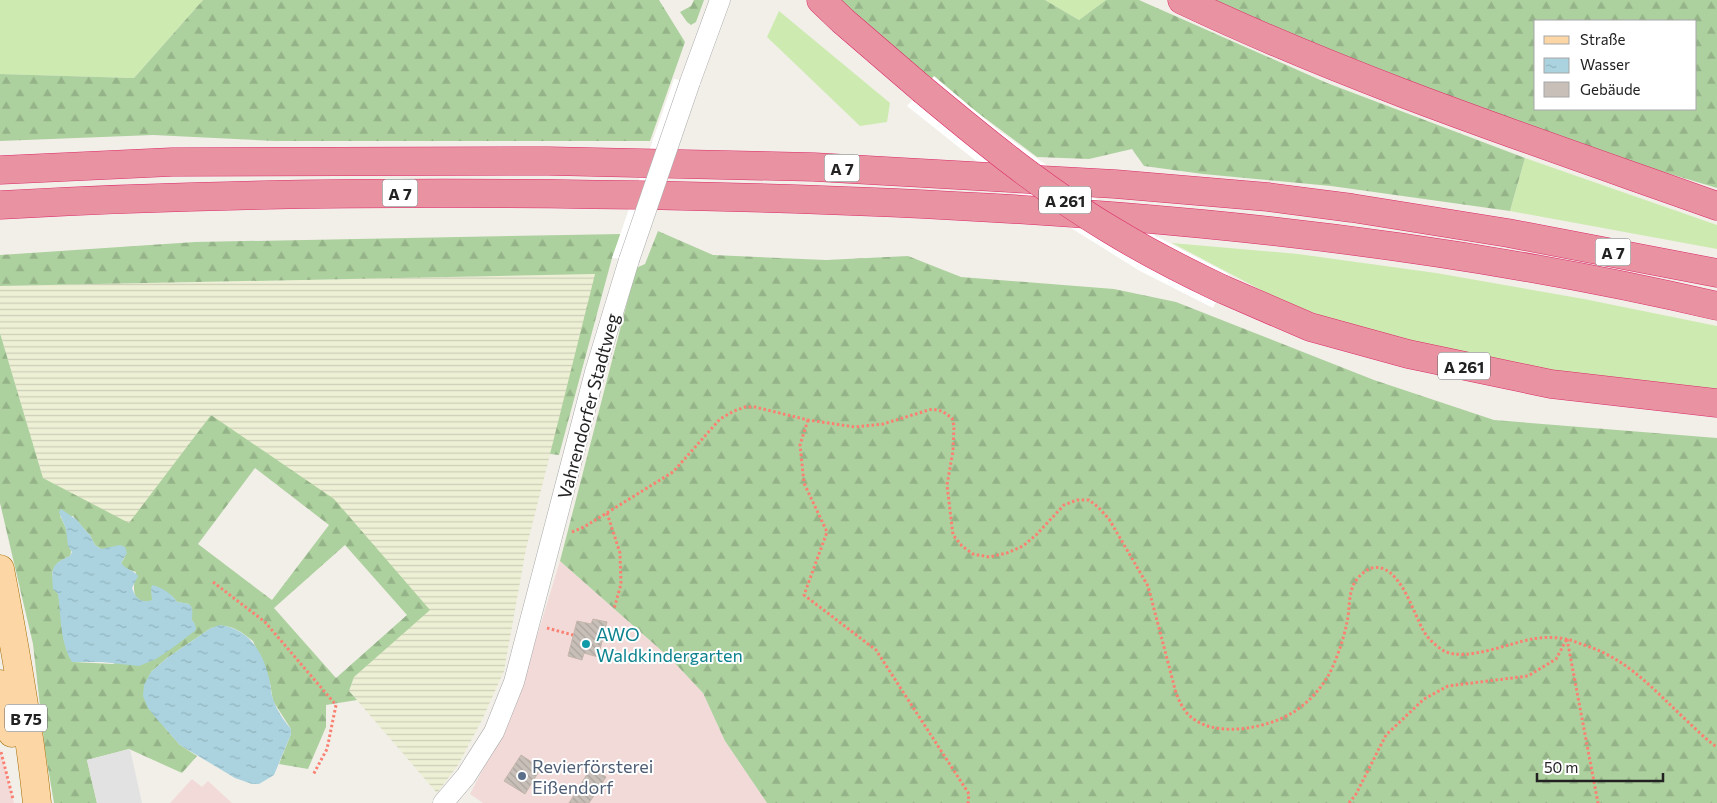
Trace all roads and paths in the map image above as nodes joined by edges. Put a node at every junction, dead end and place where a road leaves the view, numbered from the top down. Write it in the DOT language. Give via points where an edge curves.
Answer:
graph roads {
  1 [pos="720,0"];
  2 [pos="822,0"];
  3 [pos="1182,0"];
  4 [pos="0,170"];
  5 [pos="0,205"];
  6 [pos="1717,206"];
  7 [pos="1717,273"];
  8 [pos="1717,306"];
  9 [pos="1717,403"];
  10 [pos="808,420"];
  11 [pos="607,513"];
  12 [pos="554,532"];
  13 [pos="0,569"];
  14 [pos="212,582"];
  15 [pos="614,609"];
  16 [pos="542,627"];
  17 [pos="573,635"];
  18 [pos="1566,639"];
  19 [pos="0,684"];
  20 [pos="1717,747"];
  21 [pos="0,749"];
  22 [pos="313,776"];
  23 [pos="14,803"];
  24 [pos="29,803"];
  25 [pos="37,803"];
  26 [pos="443,803"];
  27 [pos="968,803"];
  28 [pos="1349,803"];
  29 [pos="1598,803"];
  1 -- 12 [label="street, Vahrendorfer Stadtweg, bridge" via="629,260 595,372"];
  2 -- 9 [label="highway, A 261, bridge" via="922,89 1023,170 1142,248 1222,289 1310,327 1408,354 1551,384"];
  3 -- 6 [label="highway" via="1311,58 1388,88"];
  4 -- 7 [label="highway, A 7" via="172,162 548,161 814,166 1106,183 1352,208 1508,233"];
  5 -- 8 [label="highway, A 7" via="213,195 535,192 807,198 1016,209 1292,234 1406,249 1516,266"];
  10 -- 11 [label="path" via="755,407 734,411 720,419 673,472"];
  10 -- 18 [label="path" via="855,427 882,424 932,409 948,413 954,426 947,485 953,535 972,554 989,557 1008,553 1036,535 1064,505 1089,500 1109,519 1148,586 1176,693 1193,720 1204,726 1240,729 1265,724 1291,714 1313,697 1329,674 1339,650 1354,583 1370,568 1380,567 1389,571 1405,592 1424,631 1437,647 1448,653 1487,651 1534,638"];
  10 -- 27 [label="path" via="800,445 804,483 827,532 804,596 876,650 969,794"];
  11 -- 12 [label="path" via="584,527 570,532"];
  11 -- 15 [label="path" via="620,553 620,584"];
  12 -- 26 [label="street, Vahrendorfer Stadtweg" via="514,682 504,708 494,732 466,776"];
  13 -- 25 [label="main road, B 75"];
  14 -- 22 [label="path" via="265,622 336,705 327,749"];
  16 -- 17 [label="path"];
  18 -- 20 [label="path" via="1602,651 1629,666"];
  18 -- 28 [label="path" via="1556,659 1528,676 1448,686 1424,699 1386,736"];
  18 -- 29 [label="path"];
  19 -- 24 [label="main road, B 75"];
  21 -- 23 [label="path"];
}
